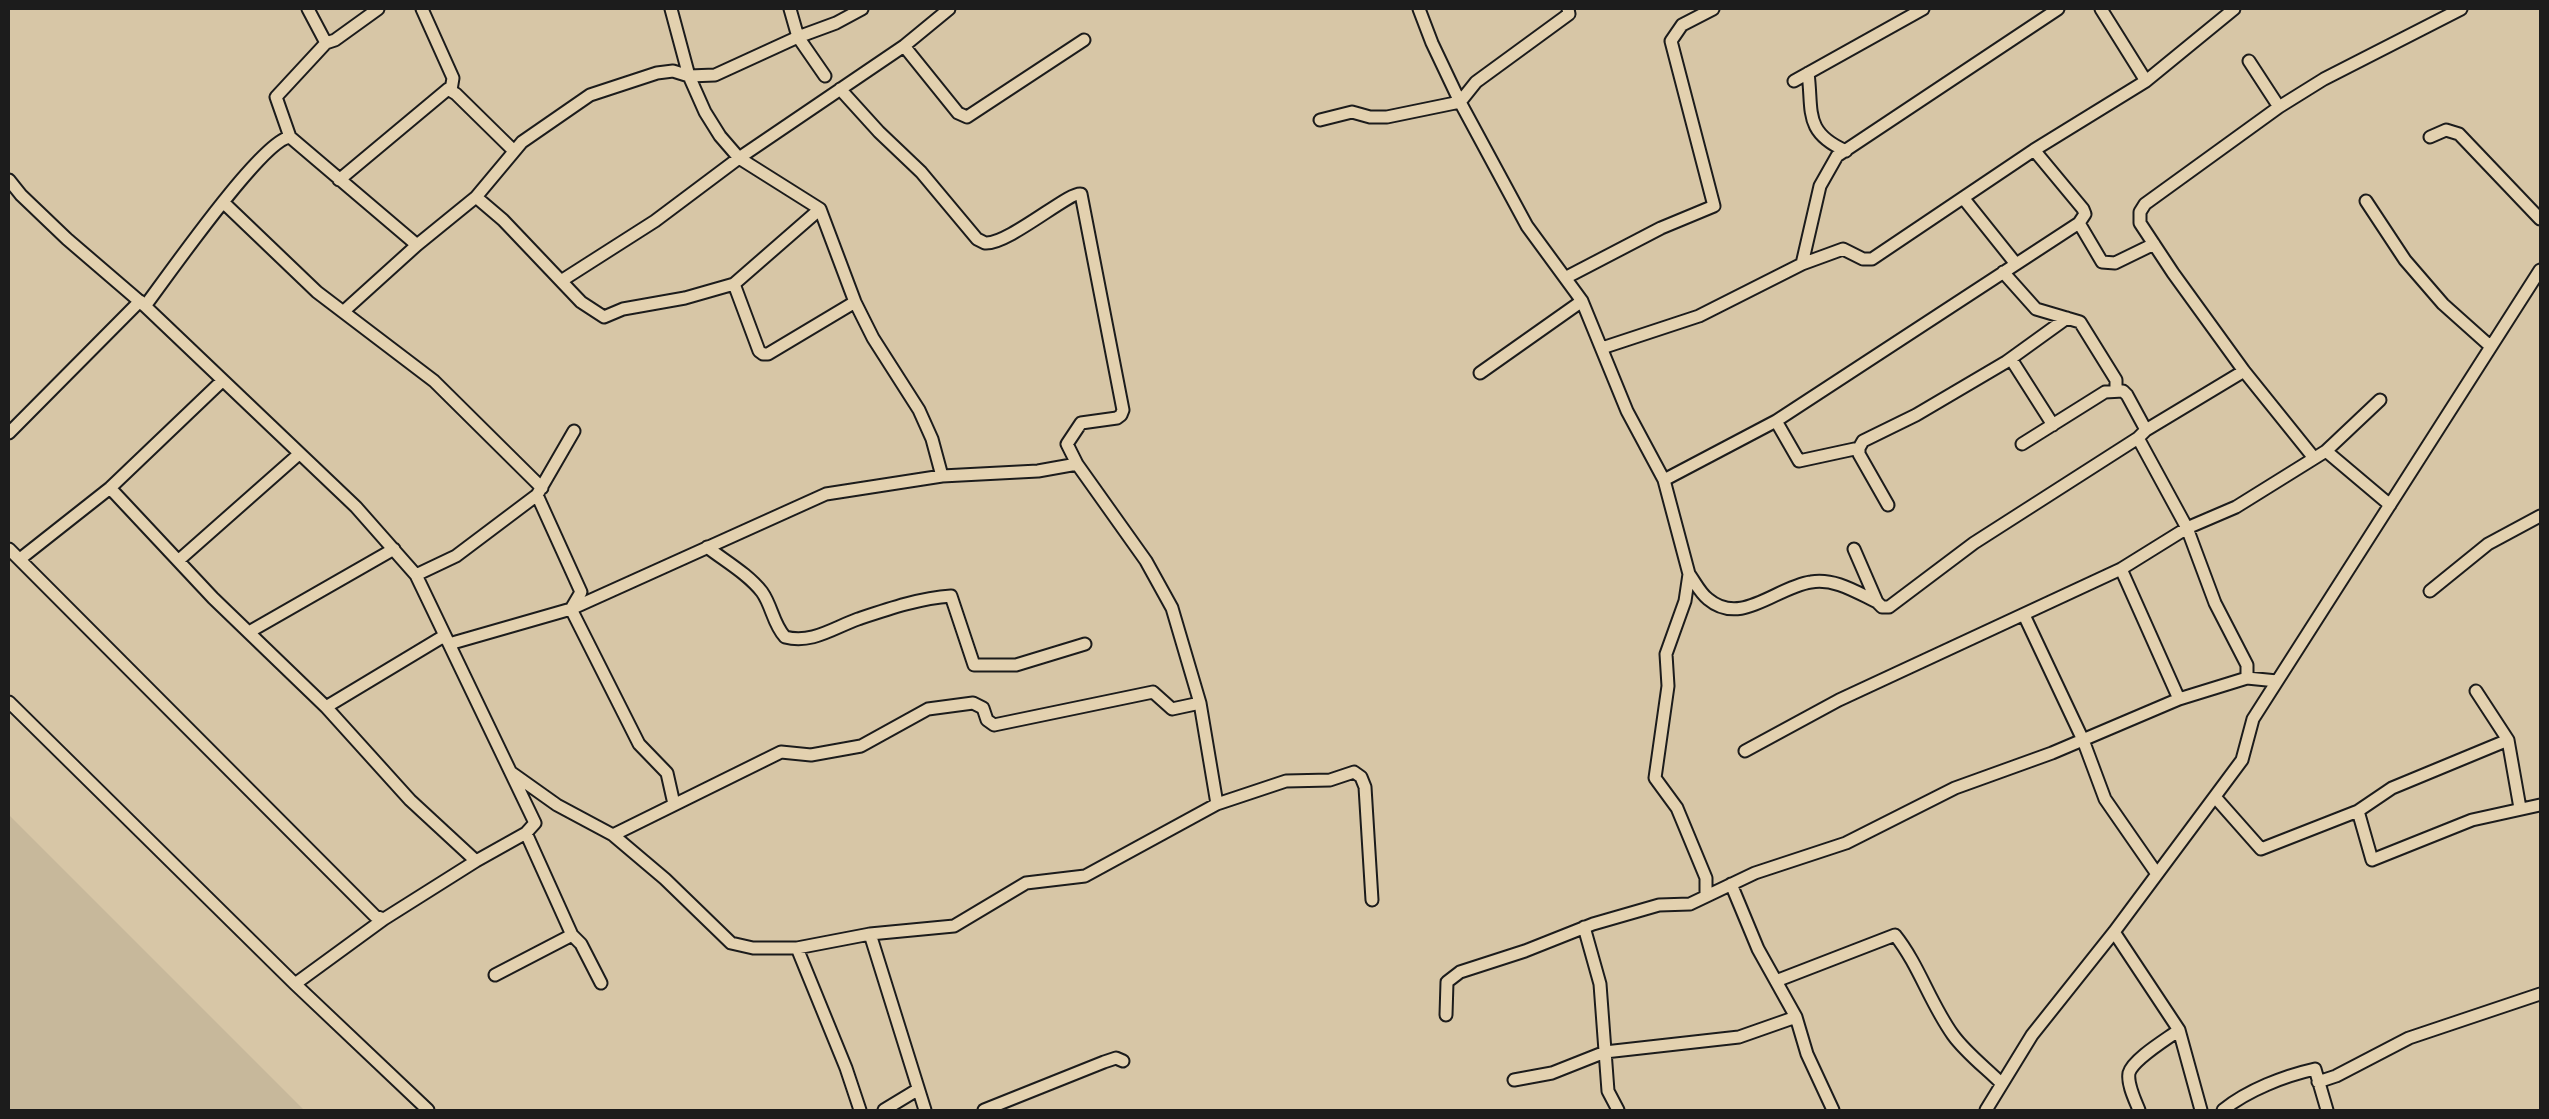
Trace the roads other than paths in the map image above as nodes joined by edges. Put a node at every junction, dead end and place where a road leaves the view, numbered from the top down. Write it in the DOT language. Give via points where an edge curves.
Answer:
graph roads {
  1 [pos="308,9"];
  2 [pos="378,9"];
  3 [pos="422,9"];
  4 [pos="671,9"];
  5 [pos="790,9"];
  6 [pos="862,9"];
  7 [pos="949,9"];
  8 [pos="1419,9"];
  9 [pos="1568,9"];
  10 [pos="1713,9"];
  11 [pos="2058,9"];
  12 [pos="2101,9"];
  13 [pos="2234,9"];
  14 [pos="2461,9"];
  15 [pos="1916,10"];
  16 [pos="798,37"];
  17 [pos="1084,40"];
  18 [pos="326,43"];
  19 [pos="904,46"];
  20 [pos="2249,62"];
  21 [pos="1808,73"];
  22 [pos="689,76"];
  23 [pos="825,76"];
  24 [pos="1794,81"];
  25 [pos="2146,81"];
  26 [pos="840,89"];
  27 [pos="451,90"];
  28 [pos="1460,102"];
  29 [pos="2278,107"];
  30 [pos="1320,120"];
  31 [pos="290,137"];
  32 [pos="2430,137"];
  33 [pos="514,150"];
  34 [pos="2034,150"];
  35 [pos="1846,151"];
  36 [pos="739,158"];
  37 [pos="9,180"];
  38 [pos="339,180"];
  39 [pos="476,197"];
  40 [pos="1964,199"];
  41 [pos="2366,201"];
  42 [pos="224,202"];
  43 [pos="820,209"];
  44 [pos="2540,219"];
  45 [pos="2079,224"];
  46 [pos="2154,244"];
  47 [pos="417,245"];
  48 [pos="1802,264"];
  49 [pos="2016,264"];
  50 [pos="2540,270"];
  51 [pos="2003,272"];
  52 [pos="1565,278"];
  53 [pos="561,281"];
  54 [pos="734,284"];
  55 [pos="1582,301"];
  56 [pos="855,302"];
  57 [pos="143,303"];
  58 [pos="344,311"];
  59 [pos="2066,318"];
  60 [pos="2490,346"];
  61 [pos="1602,348"];
  62 [pos="2011,359"];
  63 [pos="2244,371"];
  64 [pos="1480,373"];
  65 [pos="222,381"];
  66 [pos="2116,391"];
  67 [pos="2380,400"];
  68 [pos="1776,421"];
  69 [pos="2053,425"];
  70 [pos="574,431"];
  71 [pos="9,433"];
  72 [pos="2142,434"];
  73 [pos="2022,444"];
  74 [pos="1859,448"];
  75 [pos="2326,451"];
  76 [pos="299,454"];
  77 [pos="2314,458"];
  78 [pos="1077,464"];
  79 [pos="942,476"];
  80 [pos="1664,480"];
  81 [pos="110,488"];
  82 [pos="540,491"];
  83 [pos="1888,505"];
  84 [pos="2390,505"];
  85 [pos="2540,516"];
  86 [pos="2187,528"];
  87 [pos="707,547"];
  88 [pos="9,549"];
  89 [pos="394,549"];
  90 [pos="1854,549"];
  91 [pos="20,559"];
  92 [pos="179,560"];
  93 [pos="2121,569"];
  94 [pos="1690,574"];
  95 [pos="416,575"];
  96 [pos="2430,591"];
  97 [pos="1876,602"];
  98 [pos="571,609"];
  99 [pos="2024,616"];
  100 [pos="249,632"];
  101 [pos="446,640"];
  102 [pos="1085,644"];
  103 [pos="2247,678"];
  104 [pos="2277,681"];
  105 [pos="2476,691"];
  106 [pos="2179,699"];
  107 [pos="9,702"];
  108 [pos="1200,703"];
  109 [pos="326,707"];
  110 [pos="2083,740"];
  111 [pos="2508,740"];
  112 [pos="1745,751"];
  113 [pos="508,770"];
  114 [pos="2215,796"];
  115 [pos="674,804"];
  116 [pos="1217,804"];
  117 [pos="2540,805"];
  118 [pos="2520,808"];
  119 [pos="2358,811"];
  120 [pos="526,833"];
  121 [pos="613,835"];
  122 [pos="476,861"];
  123 [pos="2158,874"];
  124 [pos="1731,884"];
  125 [pos="1706,896"];
  126 [pos="1372,900"];
  127 [pos="384,919"];
  128 [pos="1584,927"];
  129 [pos="2114,932"];
  130 [pos="870,934"];
  131 [pos="572,935"];
  132 [pos="797,948"];
  133 [pos="495,975"];
  134 [pos="1776,981"];
  135 [pos="601,983"];
  136 [pos="295,984"];
  137 [pos="2540,994"];
  138 [pos="1446,1015"];
  139 [pos="1796,1017"];
  140 [pos="2179,1030"];
  141 [pos="1605,1052"];
  142 [pos="1122,1061"];
  143 [pos="1514,1080"];
  144 [pos="2318,1082"];
  145 [pos="2002,1084"];
  146 [pos="917,1090"];
  147 [pos="428,1110"];
  148 [pos="860,1110"];
  149 [pos="884,1110"];
  150 [pos="925,1110"];
  151 [pos="984,1110"];
  152 [pos="1618,1110"];
  153 [pos="1833,1110"];
  154 [pos="1986,1110"];
  155 [pos="2139,1110"];
  156 [pos="2201,1110"];
  157 [pos="2223,1110"];
  158 [pos="2327,1110"];
  1 -- 18 [label="street"];
  2 -- 18 [label="street"];
  3 -- 27 [label="street" via="453,78"];
  4 -- 22 [label="street"];
  5 -- 16 [label="street"];
  6 -- 16 [label="street"];
  7 -- 19 [label="street"];
  8 -- 28 [label="street"];
  9 -- 28 [label="street" via="1569,14 1476,82"];
  10 -- 52 [label="street" via="1682,25 1671,41 1714,206 1661,228"];
  11 -- 35 [label="street"];
  12 -- 25 [label="street"];
  13 -- 25 [label="street"];
  14 -- 29 [label="street" via="2324,79"];
  15 -- 21 [label="street"];
  16 -- 22 [label="street" via="715,74"];
  16 -- 23 [label="street"];
  17 -- 19 [label="street" via="967,117 958,113"];
  18 -- 31 [label="street" via="276,97"];
  19 -- 26 [label="street"];
  20 -- 29 [label="street"];
  21 -- 24 [label="street"];
  21 -- 35 [label="street" via="1812,119 1824,138"];
  22 -- 33 [label="street" via="673,71 657,73 590,94"];
  22 -- 36 [label="street" via="705,112"];
  25 -- 34 [label="street"];
  26 -- 36 [label="street"];
  26 -- 78 [label="street" via="985,244 997,242 1050,212 1073,194 1081,194 1123,410 1117,418 1081,423 1067,444"];
  27 -- 33 [label="street"];
  27 -- 38 [label="street" via="441,94"];
  28 -- 30 [label="street" via="1386,117 1352,112"];
  28 -- 52 [label="street" via="1527,226"];
  29 -- 46 [label="street" via="2145,204 2140,212 2140,223"];
  31 -- 38 [label="street"];
  31 -- 42 [label="street" via="283,138 271,148"];
  32 -- 44 [label="street" via="2446,130 2459,134"];
  33 -- 39 [label="street"];
  34 -- 40 [label="street"];
  34 -- 45 [label="street" via="2083,209 2085,214"];
  35 -- 48 [label="street" via="1837,156 1820,186"];
  36 -- 43 [label="street"];
  36 -- 53 [label="street" via="655,221"];
  37 -- 57 [label="street" via="67,239"];
  38 -- 47 [label="street"];
  39 -- 47 [label="street"];
  39 -- 53 [label="street" via="503,220"];
  40 -- 48 [label="street" via="1872,259 1843,249"];
  40 -- 49 [label="street"];
  41 -- 60 [label="street" via="2405,260 2443,304"];
  42 -- 57 [label="street"];
  42 -- 58 [label="street" via="317,292"];
  43 -- 54 [label="street"];
  43 -- 56 [label="street"];
  45 -- 46 [label="street" via="2102,262 2115,263"];
  45 -- 49 [label="street"];
  46 -- 63 [label="street"];
  47 -- 58 [label="street"];
  48 -- 61 [label="street" via="1699,316"];
  49 -- 51 [label="street"];
  50 -- 60 [label="street"];
  51 -- 59 [label="street" via="2036,309"];
  51 -- 68 [label="street"];
  52 -- 55 [label="street"];
  53 -- 54 [label="street" via="581,302 604,318 623,309 685,298"];
  54 -- 56 [label="street" via="759,351 763,354"];
  55 -- 61 [label="street"];
  55 -- 64 [label="street"];
  56 -- 79 [label="street" via="873,338 920,410"];
  57 -- 65 [label="street"];
  57 -- 71 [label="street"];
  58 -- 82 [label="street" via="434,381"];
  59 -- 62 [label="street"];
  59 -- 66 [label="street" via="2080,322 2116,380"];
  60 -- 84 [label="street"];
  61 -- 80 [label="street" via="1627,412"];
  62 -- 69 [label="street"];
  62 -- 74 [label="street" via="1916,415 1863,441"];
  63 -- 72 [label="street"];
  63 -- 77 [label="street"];
  65 -- 76 [label="street"];
  65 -- 81 [label="street"];
  66 -- 69 [label="street" via="2105,392"];
  66 -- 72 [label="street" via="2123,391 2127,396"];
  67 -- 75 [label="street"];
  68 -- 74 [label="street" via="1799,461"];
  68 -- 80 [label="street"];
  69 -- 73 [label="street"];
  70 -- 82 [label="street"];
  72 -- 86 [label="street"];
  72 -- 97 [label="street" via="1974,543 1902,599 1888,607"];
  74 -- 83 [label="street" via="1859,454"];
  75 -- 77 [label="street"];
  75 -- 84 [label="street"];
  76 -- 89 [label="street" via="356,507"];
  76 -- 92 [label="street"];
  77 -- 86 [label="street" via="2236,507"];
  78 -- 79 [label="street" via="1038,471"];
  78 -- 108 [label="street" via="1146,561 1172,608"];
  79 -- 87 [label="street" via="826,494"];
  80 -- 94 [label="street"];
  81 -- 91 [label="street"];
  81 -- 92 [label="street"];
  82 -- 95 [label="street" via="456,556"];
  82 -- 98 [label="street" via="581,592"];
  84 -- 104 [label="street"];
  85 -- 96 [label="street" via="2488,544"];
  86 -- 93 [label="street"];
  86 -- 103 [label="street" via="2215,603 2247,665"];
  87 -- 98 [label="street"];
  87 -- 102 [label="street" via="763,593 777,629 785,637 806,640 857,620 933,597 951,596 974,666 1016,665"];
  88 -- 91 [label="street"];
  89 -- 95 [label="street"];
  89 -- 100 [label="street"];
  90 -- 97 [label="street"];
  91 -- 127 [label="street" via="375,916"];
  92 -- 100 [label="street"];
  93 -- 99 [label="street"];
  93 -- 106 [label="street"];
  94 -- 97 [label="street" via="1707,598 1722,608 1737,611 1812,582 1845,586"];
  94 -- 125 [label="street" via="1685,601 1666,654 1668,686 1655,778 1678,808 1706,878"];
  95 -- 101 [label="street"];
  98 -- 101 [label="street"];
  98 -- 115 [label="street" via="640,744 667,773"];
  99 -- 110 [label="street"];
  99 -- 112 [label="street" via="1839,700"];
  100 -- 109 [label="street"];
  101 -- 109 [label="street"];
  101 -- 113 [label="street"];
  103 -- 104 [label="street"];
  103 -- 106 [label="street"];
  104 -- 114 [label="street" via="2253,719 2242,760"];
  105 -- 111 [label="street"];
  106 -- 110 [label="street"];
  107 -- 136 [label="street"];
  108 -- 115 [label="street" via="1172,709 1152,692 994,725 987,720 983,708 973,704 928,709 861,746 811,755 781,752"];
  108 -- 116 [label="street"];
  109 -- 122 [label="street" via="410,800"];
  110 -- 123 [label="street" via="2104,799"];
  110 -- 124 [label="street" via="1955,788 1846,844 1755,873"];
  111 -- 118 [label="street"];
  111 -- 119 [label="street" via="2392,788"];
  113 -- 120 [label="street" via="536,823"];
  113 -- 121 [label="street" via="536,793"];
  114 -- 119 [label="street" via="2260,849"];
  114 -- 123 [label="street"];
  115 -- 121 [label="street"];
  116 -- 126 [label="street" via="1286,781 1330,780 1354,772 1365,787"];
  116 -- 130 [label="street" via="1085,876 1026,882 954,926"];
  117 -- 118 [label="street"];
  118 -- 119 [label="street" via="2472,820 2372,860"];
  120 -- 122 [label="street"];
  120 -- 131 [label="street"];
  121 -- 132 [label="street" via="732,943 753,948"];
  122 -- 127 [label="street"];
  123 -- 129 [label="street"];
  124 -- 125 [label="street"];
  124 -- 134 [label="street" via="1758,949"];
  125 -- 128 [label="street" via="1690,904 1660,905"];
  127 -- 136 [label="street"];
  128 -- 138 [label="street" via="1460,972 1447,982"];
  128 -- 141 [label="street" via="1600,984"];
  129 -- 140 [label="street"];
  129 -- 145 [label="street" via="2032,1035"];
  130 -- 132 [label="street"];
  130 -- 146 [label="street"];
  131 -- 133 [label="street"];
  131 -- 135 [label="street" via="581,944"];
  132 -- 148 [label="street"];
  134 -- 139 [label="street"];
  134 -- 145 [label="street" via="1894,935 1910,954 1925,988 1954,1035"];
  136 -- 147 [label="street"];
  137 -- 144 [label="street" via="2409,1038"];
  139 -- 141 [label="street" via="1738,1037"];
  139 -- 153 [label="street" via="1806,1054"];
  140 -- 155 [label="street" via="2136,1062 2129,1073 2131,1090"];
  140 -- 156 [label="street"];
  141 -- 143 [label="street" via="1552,1073"];
  141 -- 152 [label="street" via="1608,1091"];
  142 -- 151 [label="street" via="1116,1058 1104,1062"];
  144 -- 157 [label="street" via="2315,1069 2301,1072 2238,1098"];
  144 -- 158 [label="street"];
  145 -- 154 [label="street"];
  146 -- 149 [label="street"];
  146 -- 150 [label="street"];
}
